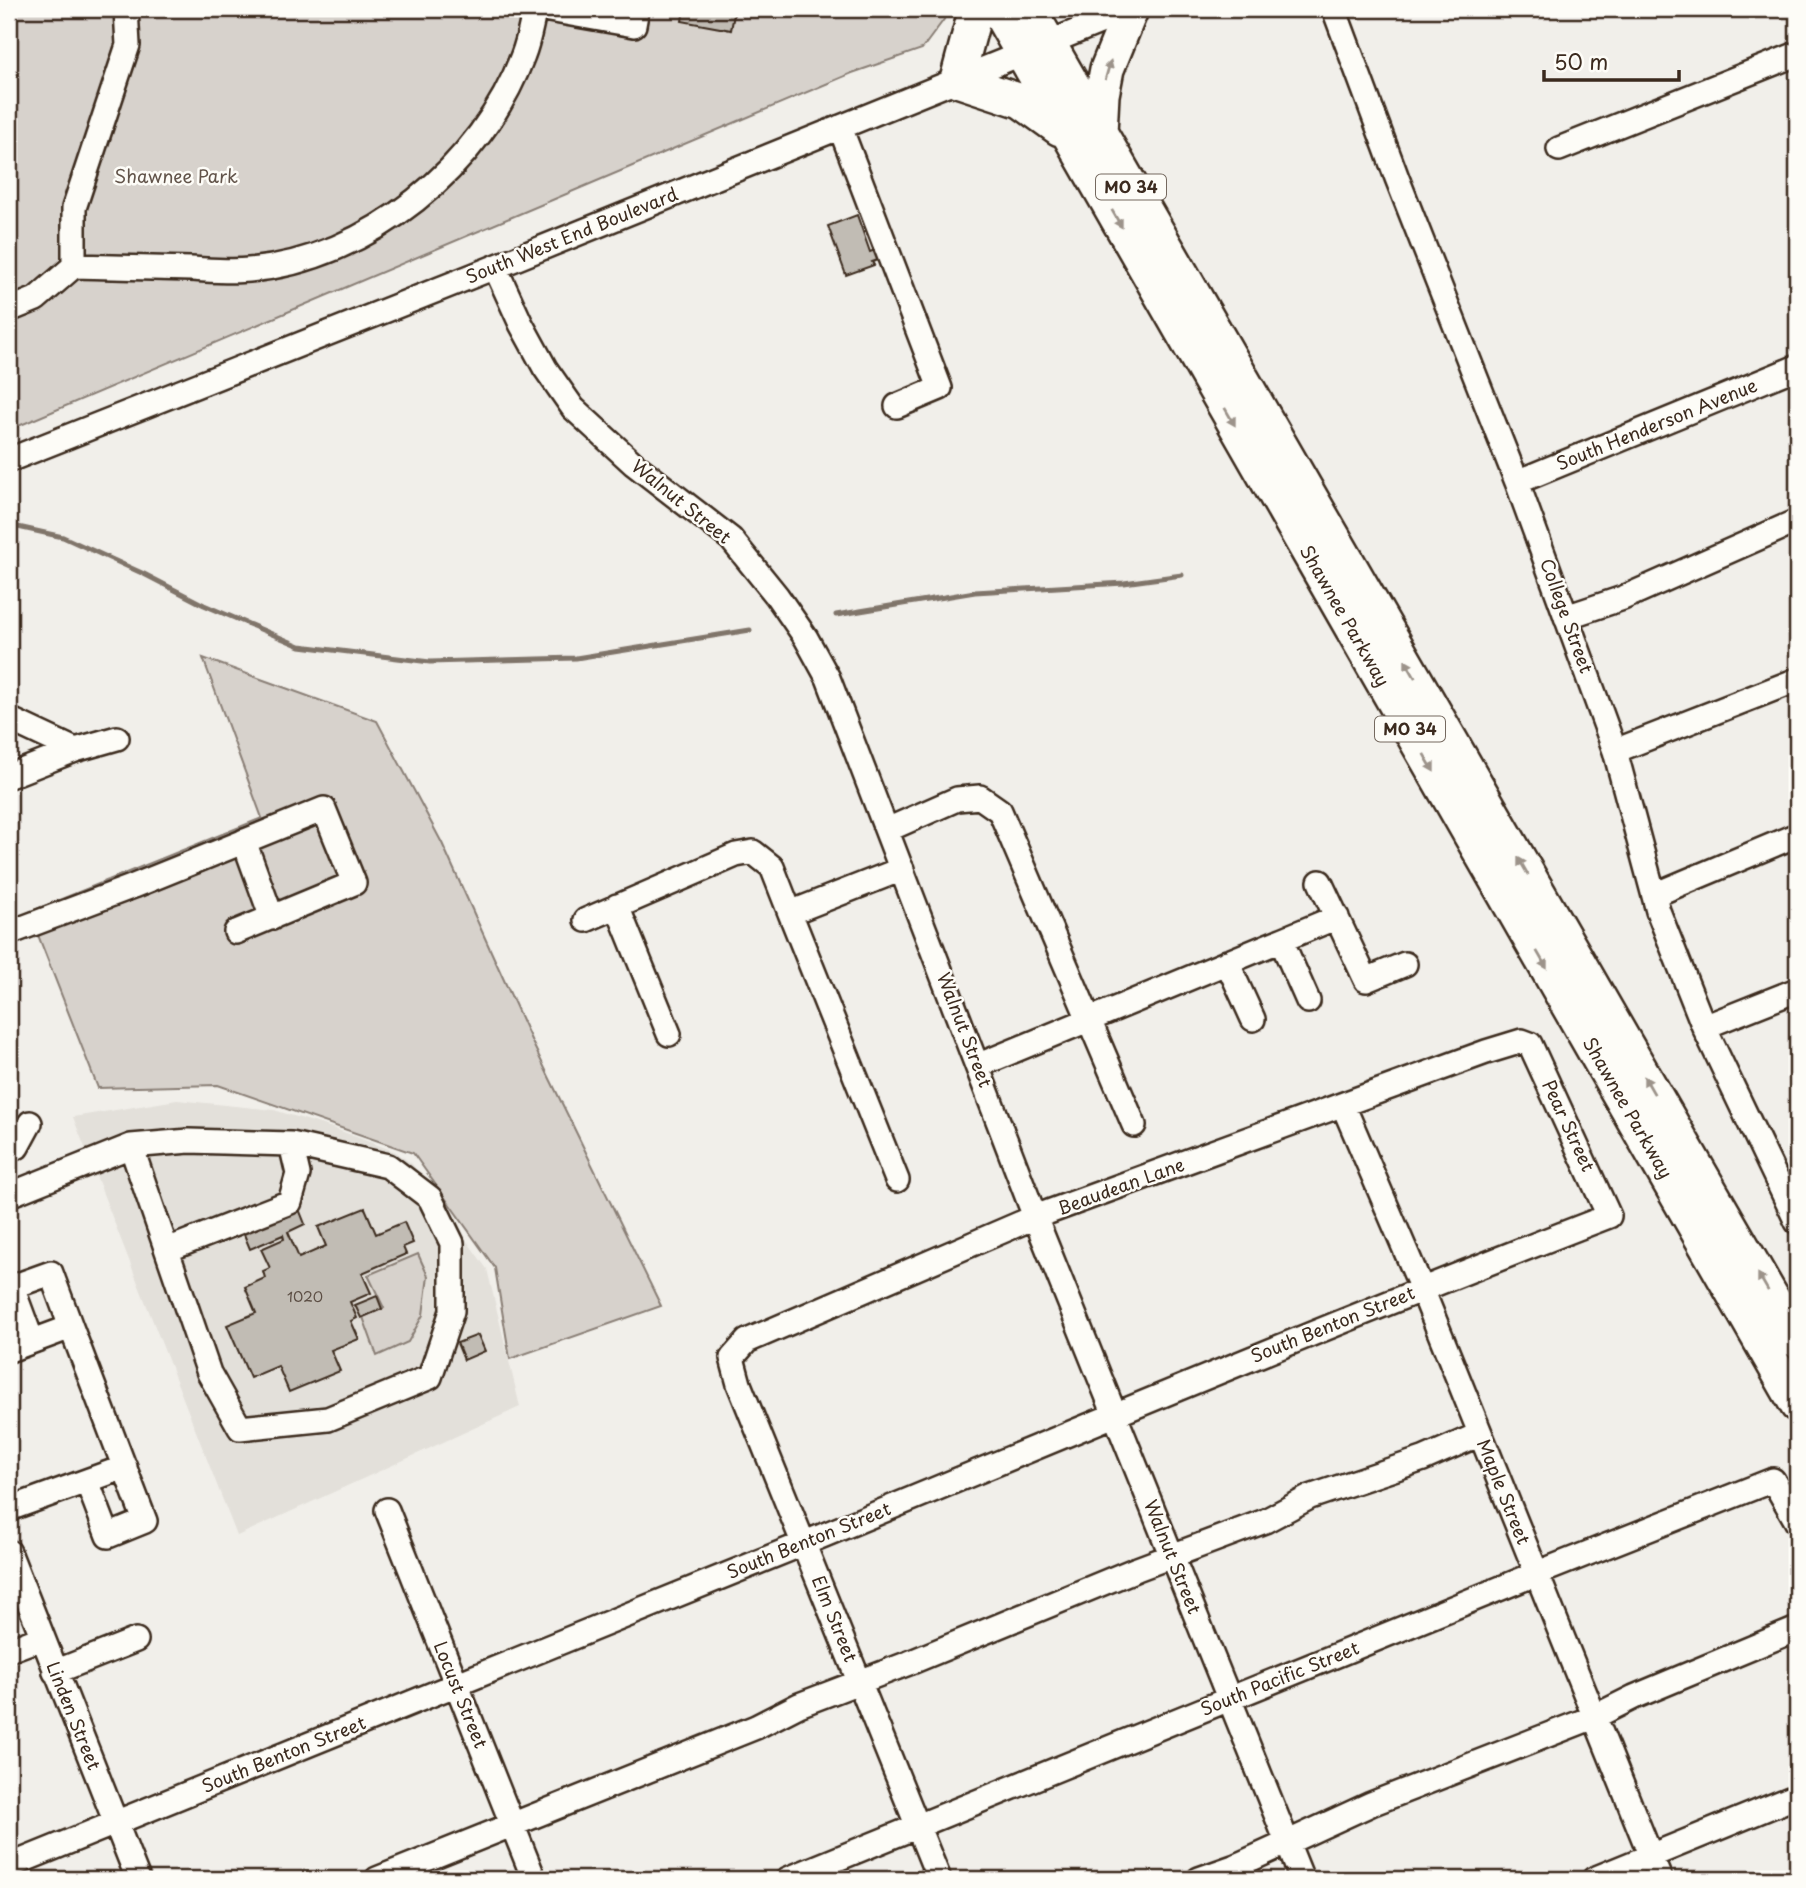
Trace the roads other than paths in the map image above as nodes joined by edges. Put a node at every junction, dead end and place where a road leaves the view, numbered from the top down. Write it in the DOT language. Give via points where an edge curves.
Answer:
graph roads {
  1 [pos="126,9"];
  2 [pos="535,9"];
  3 [pos="543,9"];
  4 [pos="637,9"];
  5 [pos="976,9"];
  6 [pos="997,9"];
  7 [pos="1030,9"];
  8 [pos="1125,9"];
  9 [pos="1334,9"];
  10 [pos="1036,48"];
  11 [pos="1797,54"];
  12 [pos="957,80"];
  13 [pos="840,127"];
  14 [pos="1084,134"];
  15 [pos="1559,149"];
  16 [pos="74,266"];
  17 [pos="495,267"];
  18 [pos="9,310"];
  19 [pos="1797,367"];
  20 [pos="897,406"];
  21 [pos="9,460"];
  22 [pos="1517,482"];
  23 [pos="1797,521"];
  24 [pos="1566,617"];
  25 [pos="1797,680"];
  26 [pos="9,719"];
  27 [pos="117,738"];
  28 [pos="75,750"];
  29 [pos="1615,751"];
  30 [pos="9,776"];
  31 [pos="887,830"];
  32 [pos="1797,835"];
  33 [pos="244,841"];
  34 [pos="902,869"];
  35 [pos="1320,882"];
  36 [pos="1654,895"];
  37 [pos="617,906"];
  38 [pos="790,913"];
  39 [pos="1337,917"];
  40 [pos="272,918"];
  41 [pos="586,920"];
  42 [pos="236,932"];
  43 [pos="9,933"];
  44 [pos="1281,940"];
  45 [pos="1227,962"];
  46 [pos="1405,964"];
  47 [pos="1797,990"];
  48 [pos="1308,1001"];
  49 [pos="1090,1019"];
  50 [pos="1253,1019"];
  51 [pos="1704,1027"];
  52 [pos="669,1034"];
  53 [pos="1522,1041"];
  54 [pos="977,1066"];
  55 [pos="1343,1105"];
  56 [pos="30,1123"];
  57 [pos="1134,1125"];
  58 [pos="291,1143"];
  59 [pos="131,1146"];
  60 [pos="9,1150"];
  61 [pos="897,1180"];
  62 [pos="1788,1180"];
  63 [pos="9,1195"];
  64 [pos="1609,1216"];
  65 [pos="1035,1217"];
  66 [pos="1797,1222"];
  67 [pos="167,1251"];
  68 [pos="1422,1289"];
  69 [pos="71,1326"];
  70 [pos="32,1341"];
  71 [pos="1797,1341"];
  72 [pos="9,1350"];
  73 [pos="732,1358"];
  74 [pos="1797,1405"];
  75 [pos="1115,1414"];
  76 [pos="1480,1434"];
  77 [pos="125,1467"];
  78 [pos="88,1481"];
  79 [pos="9,1509"];
  80 [pos="387,1510"];
  81 [pos="1797,1522"];
  82 [pos="804,1543"];
  83 [pos="9,1552"];
  84 [pos="1172,1557"];
  85 [pos="1536,1574"];
  86 [pos="14,1583"];
  87 [pos="1797,1629"];
  88 [pos="41,1638"];
  89 [pos="136,1640"];
  90 [pos="9,1650"];
  91 [pos="55,1672"];
  92 [pos="860,1683"];
  93 [pos="456,1686"];
  94 [pos="1229,1700"];
  95 [pos="1594,1717"];
  96 [pos="1797,1796"];
  97 [pos="116,1823"];
  98 [pos="512,1824"];
  99 [pos="918,1826"];
  100 [pos="1287,1844"];
  101 [pos="1650,1856"];
  102 [pos="9,1866"];
  103 [pos="138,1879"];
  104 [pos="377,1879"];
  105 [pos="534,1879"];
  106 [pos="788,1879"];
  107 [pos="939,1879"];
  108 [pos="1199,1879"];
  109 [pos="1302,1879"];
  110 [pos="1594,1879"];
  111 [pos="1660,1879"];
  1 -- 16 [label="street" via="128,45 74,208"];
  2 -- 16 [label="street" via="513,79 472,143 427,191 356,238 304,258 248,271"];
  3 -- 4 [label="street" via="634,25"];
  5 -- 12 [label="highway"];
  6 -- 10 [label="highway, Shawnee Parkway / MO 34"];
  7 -- 10 [label="highway, Shawnee Parkway / MO 34"];
  8 -- 10 [label="street, South West End Boulevard"];
  14 -- 8 [label="highway, one-way" via="1102,95"];
  9 -- 22 [label="street, College Street"];
  10 -- 12 [label="street, South West End Boulevard"];
  10 -- 14 [label="highway, Shawnee Parkway / MO 34"];
  11 -- 15 [label="street"];
  12 -- 13 [label="street, South West End Boulevard"];
  12 -- 14 [label="highway" via="1021,100"];
  13 -- 17 [label="street, South West End Boulevard"];
  13 -- 20 [label="street" via="940,388"];
  71 -- 14 [label="highway, Shawnee Parkway / MO 34, one-way"];
  14 -- 74 [label="highway, Shawnee Parkway / MO 34, one-way"];
  16 -- 18 [label="street" via="36,299"];
  17 -- 21 [label="street, South West End Boulevard"];
  17 -- 31 [label="street, Walnut Street" via="545,368 573,408 634,464 731,539 806,638 828,678"];
  19 -- 22 [label="street, South Henderson Avenue"];
  22 -- 24 [label="street, College Street"];
  23 -- 24 [label="street" via="1623,598"];
  24 -- 29 [label="street, College Street"];
  25 -- 29 [label="street"];
  26 -- 28 [label="street"];
  27 -- 28 [label="street"];
  28 -- 30 [label="street"];
  29 -- 36 [label="street, College Street"];
  31 -- 34 [label="street, Walnut Street"];
  31 -- 49 [label="street" via="957,799 981,797 1000,811"];
  32 -- 36 [label="street"];
  33 -- 40 [label="street"];
  33 -- 40 [label="street" via="324,809 354,883"];
  33 -- 43 [label="street"];
  34 -- 38 [label="street"];
  34 -- 54 [label="street, Walnut Street"];
  35 -- 39 [label="street"];
  36 -- 51 [label="street, College Street"];
  37 -- 38 [label="street" via="753,852 772,867"];
  37 -- 41 [label="street"];
  37 -- 52 [label="street"];
  38 -- 61 [label="street"];
  39 -- 44 [label="street"];
  39 -- 46 [label="street" via="1366,980"];
  40 -- 42 [label="street"];
  44 -- 45 [label="street"];
  44 -- 48 [label="street"];
  45 -- 49 [label="street"];
  45 -- 50 [label="street"];
  47 -- 51 [label="street"];
  49 -- 54 [label="street"];
  49 -- 57 [label="street"];
  51 -- 62 [label="street, College Street"];
  53 -- 55 [label="street, Beaudean Lane"];
  53 -- 64 [label="street, Pear Street" via="1530,1044"];
  54 -- 65 [label="street, Walnut Street"];
  55 -- 65 [label="street, Beaudean Lane"];
  55 -- 68 [label="street, Maple Street"];
  56 -- 60 [label="street" via="17,1147"];
  58 -- 59 [label="street" via="189,1141"];
  58 -- 67 [label="street" via="299,1174 290,1202"];
  58 -- 67 [label="street" via="388,1166 430,1198 452,1243 452,1311 430,1377 328,1419 240,1428 209,1373"];
  59 -- 63 [label="street"];
  59 -- 67 [label="street"];
  62 -- 66 [label="street, College Street"];
  64 -- 68 [label="street, South Benton Street"];
  65 -- 73 [label="street, Beaudean Lane" via="747,1341"];
  65 -- 75 [label="street, Walnut Street"];
  68 -- 75 [label="street, South Benton Street"];
  68 -- 76 [label="street, Maple Street"];
  69 -- 70 [label="street"];
  69 -- 70 [label="street" via="51,1273 12,1287"];
  69 -- 77 [label="street"];
  70 -- 72 [label="street"];
  73 -- 82 [label="street, Elm Street"];
  75 -- 82 [label="street, South Benton Street"];
  75 -- 84 [label="street, Walnut Street"];
  76 -- 84 [label="street" via="1423,1459 1310,1497 1265,1521"];
  76 -- 85 [label="street, Maple Street"];
  77 -- 78 [label="street"];
  77 -- 78 [label="street" via="145,1521 108,1536"];
  78 -- 79 [label="street"];
  80 -- 93 [label="street, Locust Street"];
  81 -- 85 [label="street, South Pacific Street" via="1773,1480"];
  82 -- 92 [label="street, Elm Street"];
  82 -- 93 [label="street, South Benton Street"];
  83 -- 86 [label="street, Linden Street"];
  84 -- 92 [label="street"];
  84 -- 94 [label="street, Walnut Street"];
  85 -- 94 [label="street, South Pacific Street"];
  85 -- 95 [label="street, Maple Street"];
  86 -- 88 [label="street, Linden Street"];
  87 -- 95 [label="street"];
  88 -- 90 [label="street"];
  88 -- 91 [label="street, Linden Street"];
  89 -- 91 [label="street"];
  91 -- 97 [label="street, Linden Street"];
  92 -- 98 [label="street"];
  92 -- 99 [label="street, Elm Street"];
  93 -- 97 [label="street, South Benton Street"];
  93 -- 98 [label="street, Locust Street"];
  94 -- 99 [label="street, South Pacific Street"];
  94 -- 100 [label="street, Walnut Street"];
  95 -- 100 [label="street" via="1371,1804"];
  95 -- 101 [label="street, Maple Street"];
  96 -- 101 [label="street"];
  97 -- 102 [label="street, South Benton Street"];
  97 -- 103 [label="street, Linden Street"];
  98 -- 104 [label="street"];
  98 -- 105 [label="street, Locust Street"];
  99 -- 106 [label="street, South Pacific Street"];
  99 -- 107 [label="street, Elm Street"];
  100 -- 108 [label="street"];
  100 -- 109 [label="street, Walnut Street"];
  101 -- 110 [label="street"];
  101 -- 111 [label="street, Maple Street"];
}
